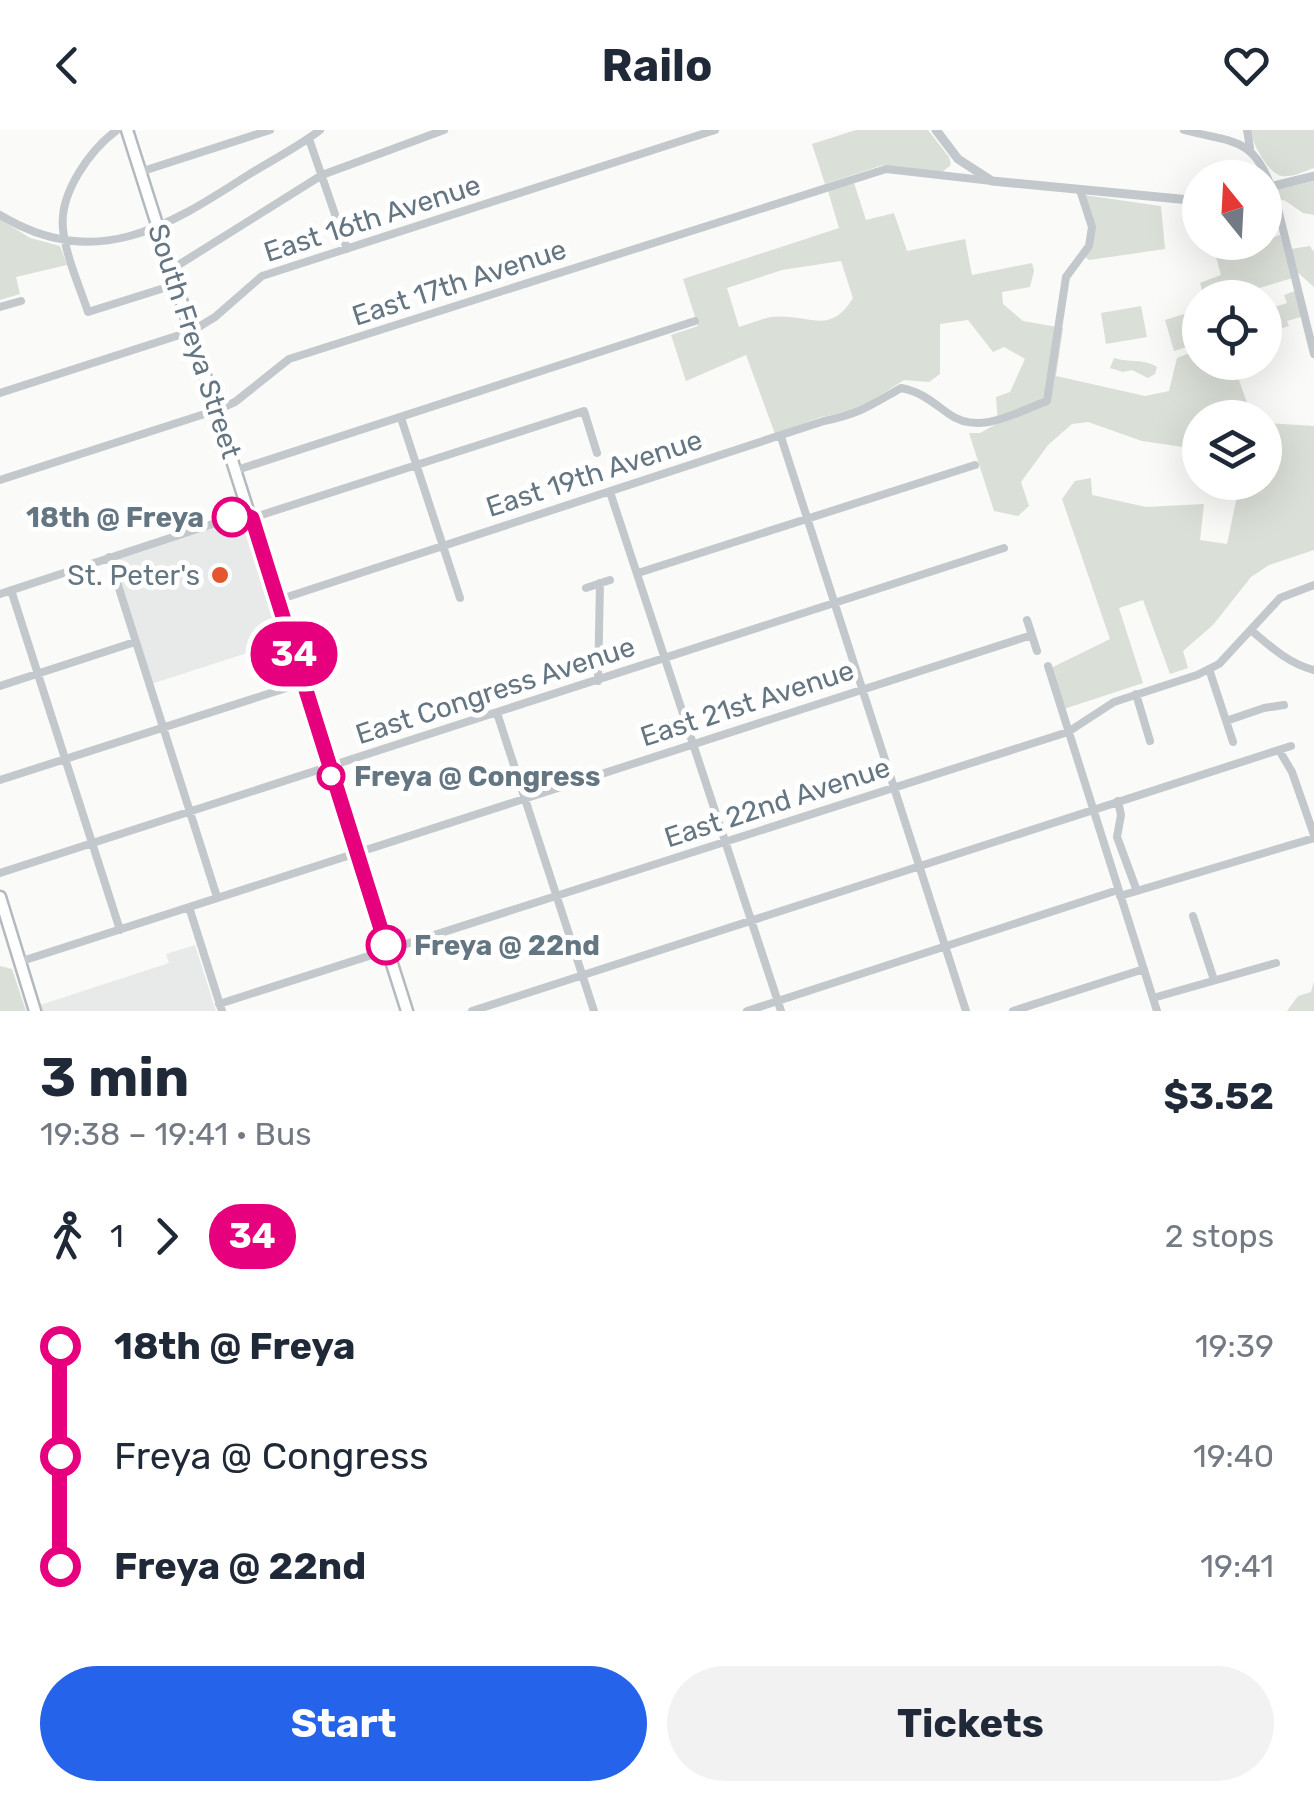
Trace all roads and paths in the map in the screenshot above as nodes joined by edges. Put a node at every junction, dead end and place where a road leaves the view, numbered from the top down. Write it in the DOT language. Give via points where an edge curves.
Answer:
graph roads {
  1 [pos="117,130"];
  2 [pos="127,130"];
  3 [pos="270,130"];
  4 [pos="320,130"];
  5 [pos="444,130"];
  6 [pos="715,130"];
  7 [pos="936,130"];
  8 [pos="1184,130"];
  9 [pos="1247,130"];
  10 [pos="309,139"];
  11 [pos="1250,148"];
  12 [pos="958,159"];
  13 [pos="1261,160"];
  14 [pos="140,172"];
  15 [pos="322,174"];
  16 [pos="946,176"];
  17 [pos="1314,176"];
  18 [pos="992,180"];
  19 [pos="1282,184"];
  20 [pos="1080,190"];
  21 [pos="1182,199"];
  22 [pos="0,215"];
  23 [pos="1282,225"];
  24 [pos="159,228"];
  25 [pos="66,241"];
  26 [pos="347,249"];
  27 [pos="172,269"];
  28 [pos="177,284"];
  29 [pos="21,300"];
  30 [pos="0,307"];
  31 [pos="695,321"];
  32 [pos="192,330"];
  33 [pos="1314,354"];
  34 [pos="0,393"];
  35 [pos="217,410"];
  36 [pos="401,418"];
  37 [pos="780,437"];
  38 [pos="598,452"];
  39 [pos="416,465"];
  40 [pos="975,465"];
  41 [pos="237,470"];
  42 [pos="0,480"];
  43 [pos="610,492"];
  44 [pos="252,518"];
  45 [pos="807,520"];
  46 [pos="443,545"];
  47 [pos="1004,548"];
  48 [pos="109,557"];
  49 [pos="638,573"];
  50 [pos="610,580"];
  51 [pos="600,583"];
  52 [pos="1314,585"];
  53 [pos="586,588"];
  54 [pos="11,590"];
  55 [pos="0,594"];
  56 [pos="460,598"];
  57 [pos="278,600"];
  58 [pos="834,604"];
  59 [pos="1027,620"];
  60 [pos="1251,630"];
  61 [pos="1032,635"];
  62 [pos="135,642"];
  63 [pos="1037,651"];
  64 [pos="665,659"];
  65 [pos="1048,666"];
  66 [pos="1209,669"];
  67 [pos="1314,670"];
  68 [pos="38,674"];
  69 [pos="598,682"];
  70 [pos="302,683"];
  71 [pos="0,686"];
  72 [pos="860,690"];
  73 [pos="1136,694"];
  74 [pos="1284,705"];
  75 [pos="497,713"];
  76 [pos="1226,720"];
  77 [pos="162,727"];
  78 [pos="1068,732"];
  79 [pos="1150,741"];
  80 [pos="1233,742"];
  81 [pos="693,745"];
  82 [pos="1290,746"];
  83 [pos="1278,750"];
  84 [pos="66,758"];
  85 [pos="329,768"];
  86 [pos="0,780"];
  87 [pos="894,787"];
  88 [pos="525,799"];
  89 [pos="1118,801"];
  90 [pos="1092,809"];
  91 [pos="190,812"];
  92 [pos="1314,836"];
  93 [pos="726,842"];
  94 [pos="92,844"];
  95 [pos="356,854"];
  96 [pos="920,866"];
  97 [pos="0,873"];
  98 [pos="1137,891"];
  99 [pos="1119,893"];
  100 [pos="557,896"];
  101 [pos="0,898"];
  102 [pos="218,898"];
  103 [pos="190,906"];
  104 [pos="1193,916"];
  105 [pos="752,922"];
  106 [pos="120,930"];
  107 [pos="945,946"];
  108 [pos="388,951"];
  109 [pos="19,962"];
  110 [pos="1276,963"];
  111 [pos="1144,969"];
  112 [pos="582,976"];
  113 [pos="1214,980"];
  114 [pos="1153,998"];
  115 [pos="779,1006"];
  116 [pos="220,1008"];
  117 [pos="35,1011"];
  118 [pos="407,1011"];
  119 [pos="472,1011"];
  120 [pos="594,1011"];
  121 [pos="746,1011"];
  122 [pos="966,1011"];
  123 [pos="1013,1011"];
  124 [pos="1158,1011"];
  1 -- 25 [label="street" via="101,142 68,198"];
  2 -- 14 [label="main road, South Freya Street"];
  3 -- 14 [label="street"];
  4 -- 10 [label="street"];
  5 -- 15 [label="street"];
  6 -- 26 [label="street, East 16th Avenue"];
  7 -- 12 [label="street"];
  8 -- 11 [label="street"];
  9 -- 11 [label="street"];
  10 -- 15 [label="street"];
  10 -- 24 [label="street"];
  11 -- 13 [label="street"];
  12 -- 16 [label="street"];
  12 -- 18 [label="street"];
  14 -- 24 [label="main road, South Freya Street"];
  15 -- 26 [label="street"];
  15 -- 27 [label="street"];
  16 -- 18 [label="street, East 17th Avenue"];
  16 -- 35 [label="street, East 17th Avenue" via="886,168 794,197 289,360"];
  17 -- 19 [label="street"];
  18 -- 20 [label="street"];
  20 -- 21 [label="street"];
  20 -- 37 [label="street, East 19th Avenue" via="1092,227 1089,246 1066,278 1048,400 974,425 920,391 901,388 864,410"];
  22 -- 25 [label="street"];
  23 -- 33 [label="street"];
  24 -- 25 [label="street" via="102,242"];
  24 -- 27 [label="main road, South Freya Street"];
  25 -- 28 [label="street" via="88,312"];
  26 -- 32 [label="street, East 16th Avenue" via="262,276"];
  27 -- 28 [label="main road, South Freya Street"];
  28 -- 32 [label="main road, South Freya Street"];
  29 -- 30 [label="street"];
  31 -- 36 [label="street"];
  32 -- 34 [label="street, East 16th Avenue"];
  32 -- 35 [label="main road, South Freya Street"];
  35 -- 41 [label="main road, South Freya Street"];
  35 -- 42 [label="street, East 17th Avenue"];
  36 -- 39 [label="street"];
  36 -- 41 [label="street"];
  37 -- 43 [label="street, East 19th Avenue"];
  37 -- 45 [label="street"];
  38 -- 39 [label="street" via="584,411"];
  39 -- 44 [label="street"];
  39 -- 46 [label="street"];
  40 -- 45 [label="street"];
  41 -- 44 [label="main road, South Freya Street"];
  43 -- 46 [label="street, East 19th Avenue"];
  43 -- 49 [label="street"];
  44 -- 48 [label="street" via="237,516"];
  44 -- 57 [label="main road, South Freya Street"];
  45 -- 49 [label="street"];
  45 -- 58 [label="street"];
  46 -- 56 [label="street"];
  46 -- 57 [label="street, East 19th Avenue"];
  47 -- 58 [label="street, East Congress Avenue"];
  48 -- 54 [label="street"];
  48 -- 62 [label="street"];
  49 -- 64 [label="street"];
  50 -- 51 [label="street"];
  51 -- 53 [label="street"];
  51 -- 69 [label="street"];
  52 -- 60 [label="street, East 22nd Avenue" via="1280,598"];
  54 -- 55 [label="street"];
  54 -- 68 [label="street"];
  57 -- 70 [label="main road, South Freya Street"];
  58 -- 64 [label="street, East Congress Avenue"];
  58 -- 72 [label="street"];
  59 -- 61 [label="street"];
  60 -- 66 [label="street, East 22nd Avenue"];
  60 -- 67 [label="street" via="1276,652"];
  61 -- 63 [label="street"];
  61 -- 72 [label="street, East 21st Avenue"];
  62 -- 68 [label="street"];
  62 -- 77 [label="street"];
  64 -- 69 [label="street, East Congress Avenue"];
  64 -- 81 [label="street"];
  65 -- 78 [label="street"];
  66 -- 73 [label="street, East 22nd Avenue"];
  66 -- 76 [label="street"];
  68 -- 71 [label="street"];
  68 -- 84 [label="street"];
  69 -- 75 [label="street, East Congress Avenue"];
  70 -- 77 [label="street"];
  70 -- 85 [label="main road, South Freya Street"];
  72 -- 81 [label="street, East 21st Avenue"];
  72 -- 87 [label="street"];
  73 -- 78 [label="street, East 22nd Avenue"];
  73 -- 79 [label="street"];
  74 -- 76 [label="street"];
  75 -- 85 [label="street, East Congress Avenue"];
  75 -- 88 [label="street"];
  76 -- 80 [label="street"];
  77 -- 84 [label="street"];
  77 -- 91 [label="street"];
  78 -- 87 [label="street, East 22nd Avenue"];
  78 -- 90 [label="street"];
  81 -- 88 [label="street, East 21st Avenue"];
  81 -- 93 [label="street"];
  82 -- 83 [label="street"];
  83 -- 89 [label="street"];
  83 -- 92 [label="street"];
  84 -- 86 [label="street"];
  84 -- 94 [label="street"];
  85 -- 91 [label="street, East Congress Avenue"];
  85 -- 95 [label="main road, South Freya Street"];
  87 -- 93 [label="street, East 22nd Avenue"];
  87 -- 96 [label="street"];
  88 -- 95 [label="street, East 21st Avenue"];
  88 -- 100 [label="street"];
  89 -- 90 [label="street"];
  89 -- 98 [label="street" via="1117,837"];
  90 -- 96 [label="street"];
  90 -- 99 [label="street"];
  91 -- 94 [label="street, East Congress Avenue"];
  91 -- 102 [label="street"];
  92 -- 98 [label="street"];
  93 -- 100 [label="street, East 22nd Avenue"];
  93 -- 105 [label="street"];
  94 -- 97 [label="street, East Congress Avenue"];
  94 -- 106 [label="street"];
  95 -- 102 [label="street, East 21st Avenue"];
  95 -- 108 [label="main road, South Freya Street"];
  96 -- 105 [label="street"];
  96 -- 107 [label="street"];
  98 -- 99 [label="street"];
  99 -- 107 [label="street"];
  99 -- 111 [label="street"];
  100 -- 108 [label="street, East 22nd Avenue"];
  100 -- 112 [label="street"];
  101 -- 109 [label="main road"];
  102 -- 103 [label="street, East 21st Avenue"];
  103 -- 106 [label="street, East 21st Avenue"];
  103 -- 116 [label="street"];
  104 -- 113 [label="street"];
  105 -- 112 [label="street"];
  105 -- 115 [label="street"];
  106 -- 109 [label="street, East 21st Avenue"];
  107 -- 115 [label="street"];
  107 -- 122 [label="street"];
  108 -- 116 [label="street, East 22nd Avenue"];
  108 -- 118 [label="main road, South Freya Street"];
  109 -- 117 [label="main road"];
  110 -- 113 [label="street"];
  111 -- 114 [label="street"];
  111 -- 123 [label="street"];
  112 -- 119 [label="street"];
  112 -- 120 [label="street"];
  113 -- 114 [label="street"];
  114 -- 124 [label="street"];
  115 -- 121 [label="street"];
}
